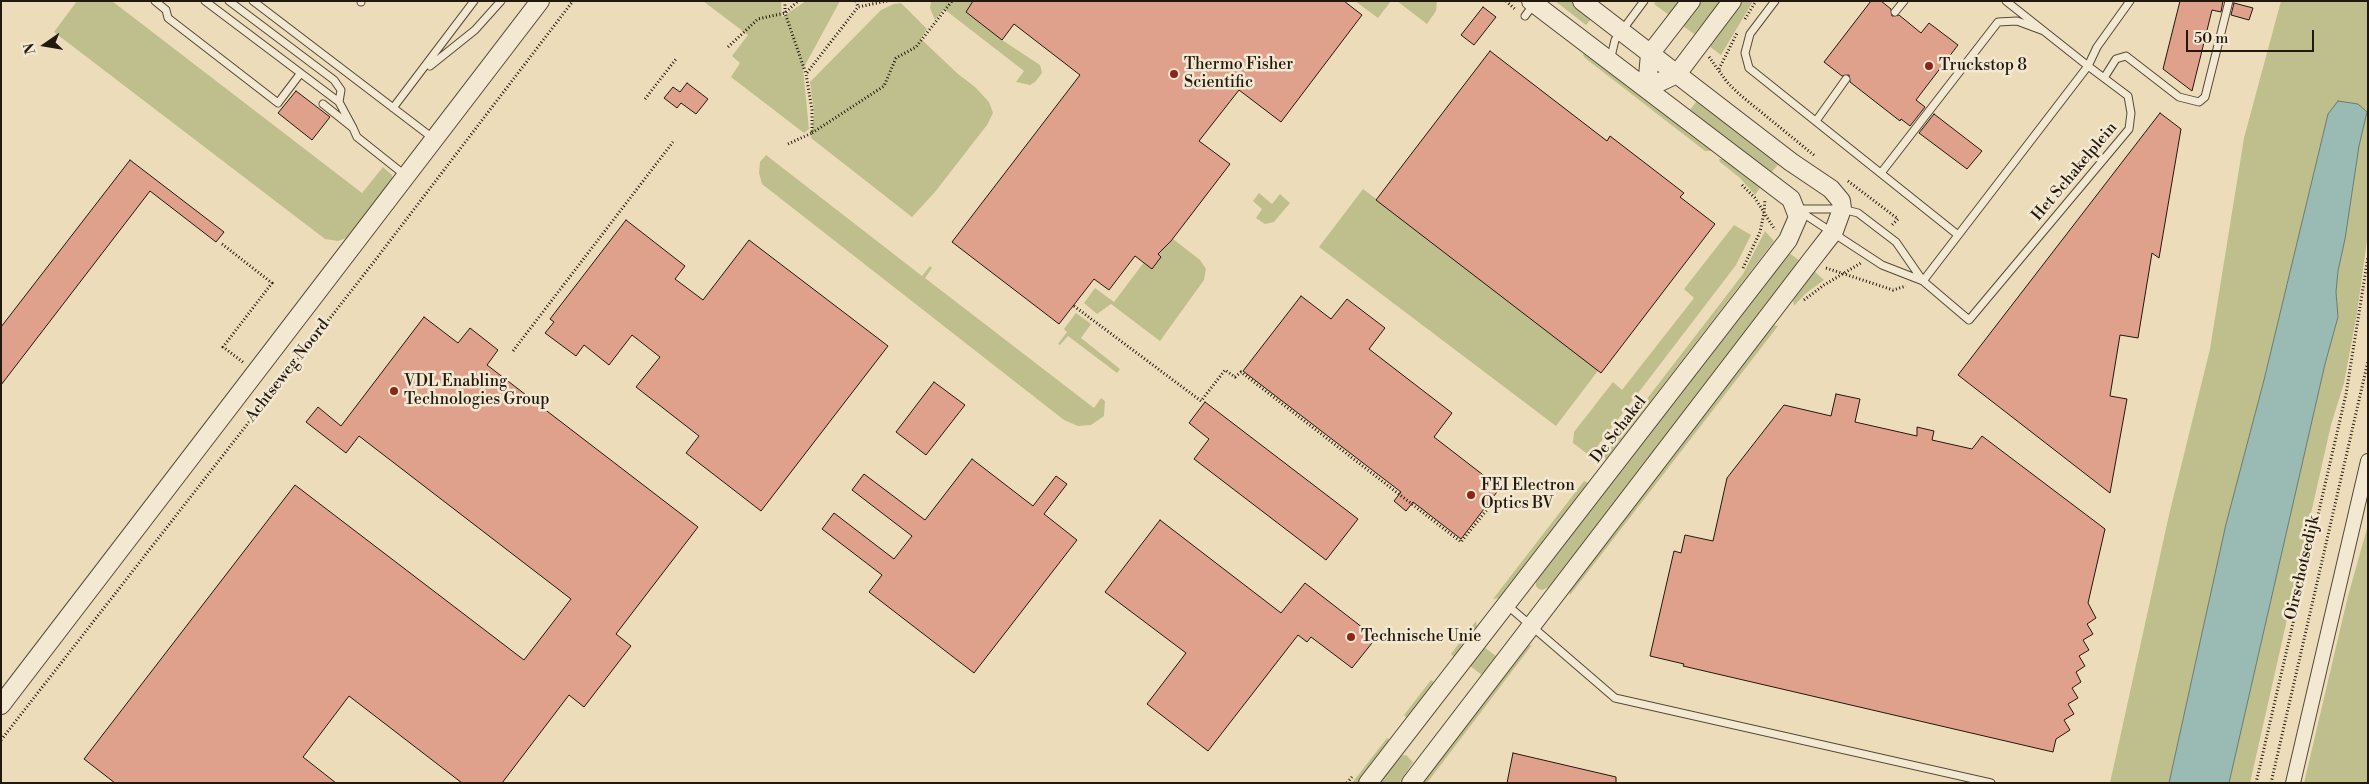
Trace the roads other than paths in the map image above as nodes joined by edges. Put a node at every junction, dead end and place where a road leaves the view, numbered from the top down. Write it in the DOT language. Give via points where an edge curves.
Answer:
graph roads {
  1 [pos="205,1"];
  2 [pos="229,1"];
  3 [pos="254,1"];
  4 [pos="474,1"];
  5 [pos="501,1"];
  6 [pos="540,1"];
  7 [pos="1582,1"];
  8 [pos="1644,1"];
  9 [pos="1691,1"];
  10 [pos="1732,1"];
  11 [pos="1776,1"];
  12 [pos="1904,1"];
  13 [pos="2006,1"];
  14 [pos="2130,1"];
  15 [pos="2228,1"];
  16 [pos="159,2"];
  17 [pos="1530,7"];
  18 [pos="1895,12"];
  19 [pos="1622,31"];
  20 [pos="2044,31"];
  21 [pos="1650,54"];
  22 [pos="1610,61"];
  23 [pos="2088,66"];
  24 [pos="300,74"];
  25 [pos="420,74"];
  26 [pos="1677,74"];
  27 [pos="2104,78"];
  28 [pos="1846,79"];
  29 [pos="1647,88"];
  30 [pos="340,102"];
  31 [pos="323,104"];
  32 [pos="393,108"];
  33 [pos="1816,121"];
  34 [pos="353,128"];
  35 [pos="434,140"];
  36 [pos="1881,173"];
  37 [pos="406,176"];
  38 [pos="1797,209"];
  39 [pos="1842,209"];
  40 [pos="1834,231"];
  41 [pos="1958,236"];
  42 [pos="1923,281"];
  43 [pos="2368,461"];
  44 [pos="1505,604"];
  45 [pos="1532,626"];
  46 [pos="1,705"];
  47 [pos="1361,779"];
  48 [pos="1411,783"];
  49 [pos="1990,783"];
  50 [pos="2293,783"];
  1 -- 24 [label="lane"];
  2 -- 30 [label="lane" via="334,80 341,90"];
  3 -- 32 [label="lane"];
  4 -- 25 [label="lane"];
  5 -- 25 [label="lane" via="475,30"];
  6 -- 35 [label="street, Achtseweg Noord"];
  7 -- 19 [label="street"];
  8 -- 19 [label="lane"];
  9 -- 21 [label="street"];
  10 -- 26 [label="street"];
  11 -- 33 [label="lane" via="1750,34 1745,53 1749,68"];
  12 -- 18 [label="lane"];
  13 -- 20 [label="lane, Het Schakelplein"];
  14 -- 23 [label="lane" via="2096,47"];
  15 -- 27 [label="lane" via="2205,97 2199,102 2179,97 2126,56 2116,59"];
  16 -- 24 [label="lane" via="168,18 278,103"];
  17 -- 22 [label="street"];
  19 -- 21 [label="street"];
  19 -- 22 [label="lane" via="1615,40"];
  20 -- 23 [label="lane, Het Schakelplein"];
  20 -- 36 [label="lane" via="2018,21 1998,22"];
  21 -- 26 [label="street"];
  21 -- 29 [label="street"];
  22 -- 29 [label="street"];
  23 -- 27 [label="lane, Het Schakelplein"];
  23 -- 41 [label="lane"];
  24 -- 30 [label="lane"];
  25 -- 32 [label="lane"];
  26 -- 29 [label="street"];
  26 -- 39 [label="street" via="1791,162 1832,189 1841,200"];
  27 -- 42 [label="lane, Het Schakelplein" via="2128,96 2132,113 2129,129 1969,320"];
  28 -- 33 [label="lane"];
  29 -- 38 [label="street" via="1791,199"];
  30 -- 34 [label="lane"];
  31 -- 34 [label="lane"];
  32 -- 35 [label="lane"];
  33 -- 36 [label="lane"];
  34 -- 37 [label="lane" via="358,137"];
  35 -- 37 [label="street, Achtseweg Noord"];
  36 -- 41 [label="lane"];
  37 -- 46 [label="street, Achtseweg Noord"];
  38 -- 39 [label="lane"];
  38 -- 40 [label="lane"];
  38 -- 44 [label="street, De Schakel" via="1797,224 1788,240"];
  39 -- 40 [label="street"];
  39 -- 42 [label="lane" via="1858,213 1886,233"];
  40 -- 42 [label="lane" via="1882,264"];
  40 -- 45 [label="street"];
  41 -- 42 [label="lane"];
  43 -- 50 [label="street"];
  44 -- 45 [label="lane"];
  44 -- 47 [label="street, De Schakel"];
  45 -- 48 [label="street"];
  45 -- 49 [label="lane" via="1615,698"];
}
